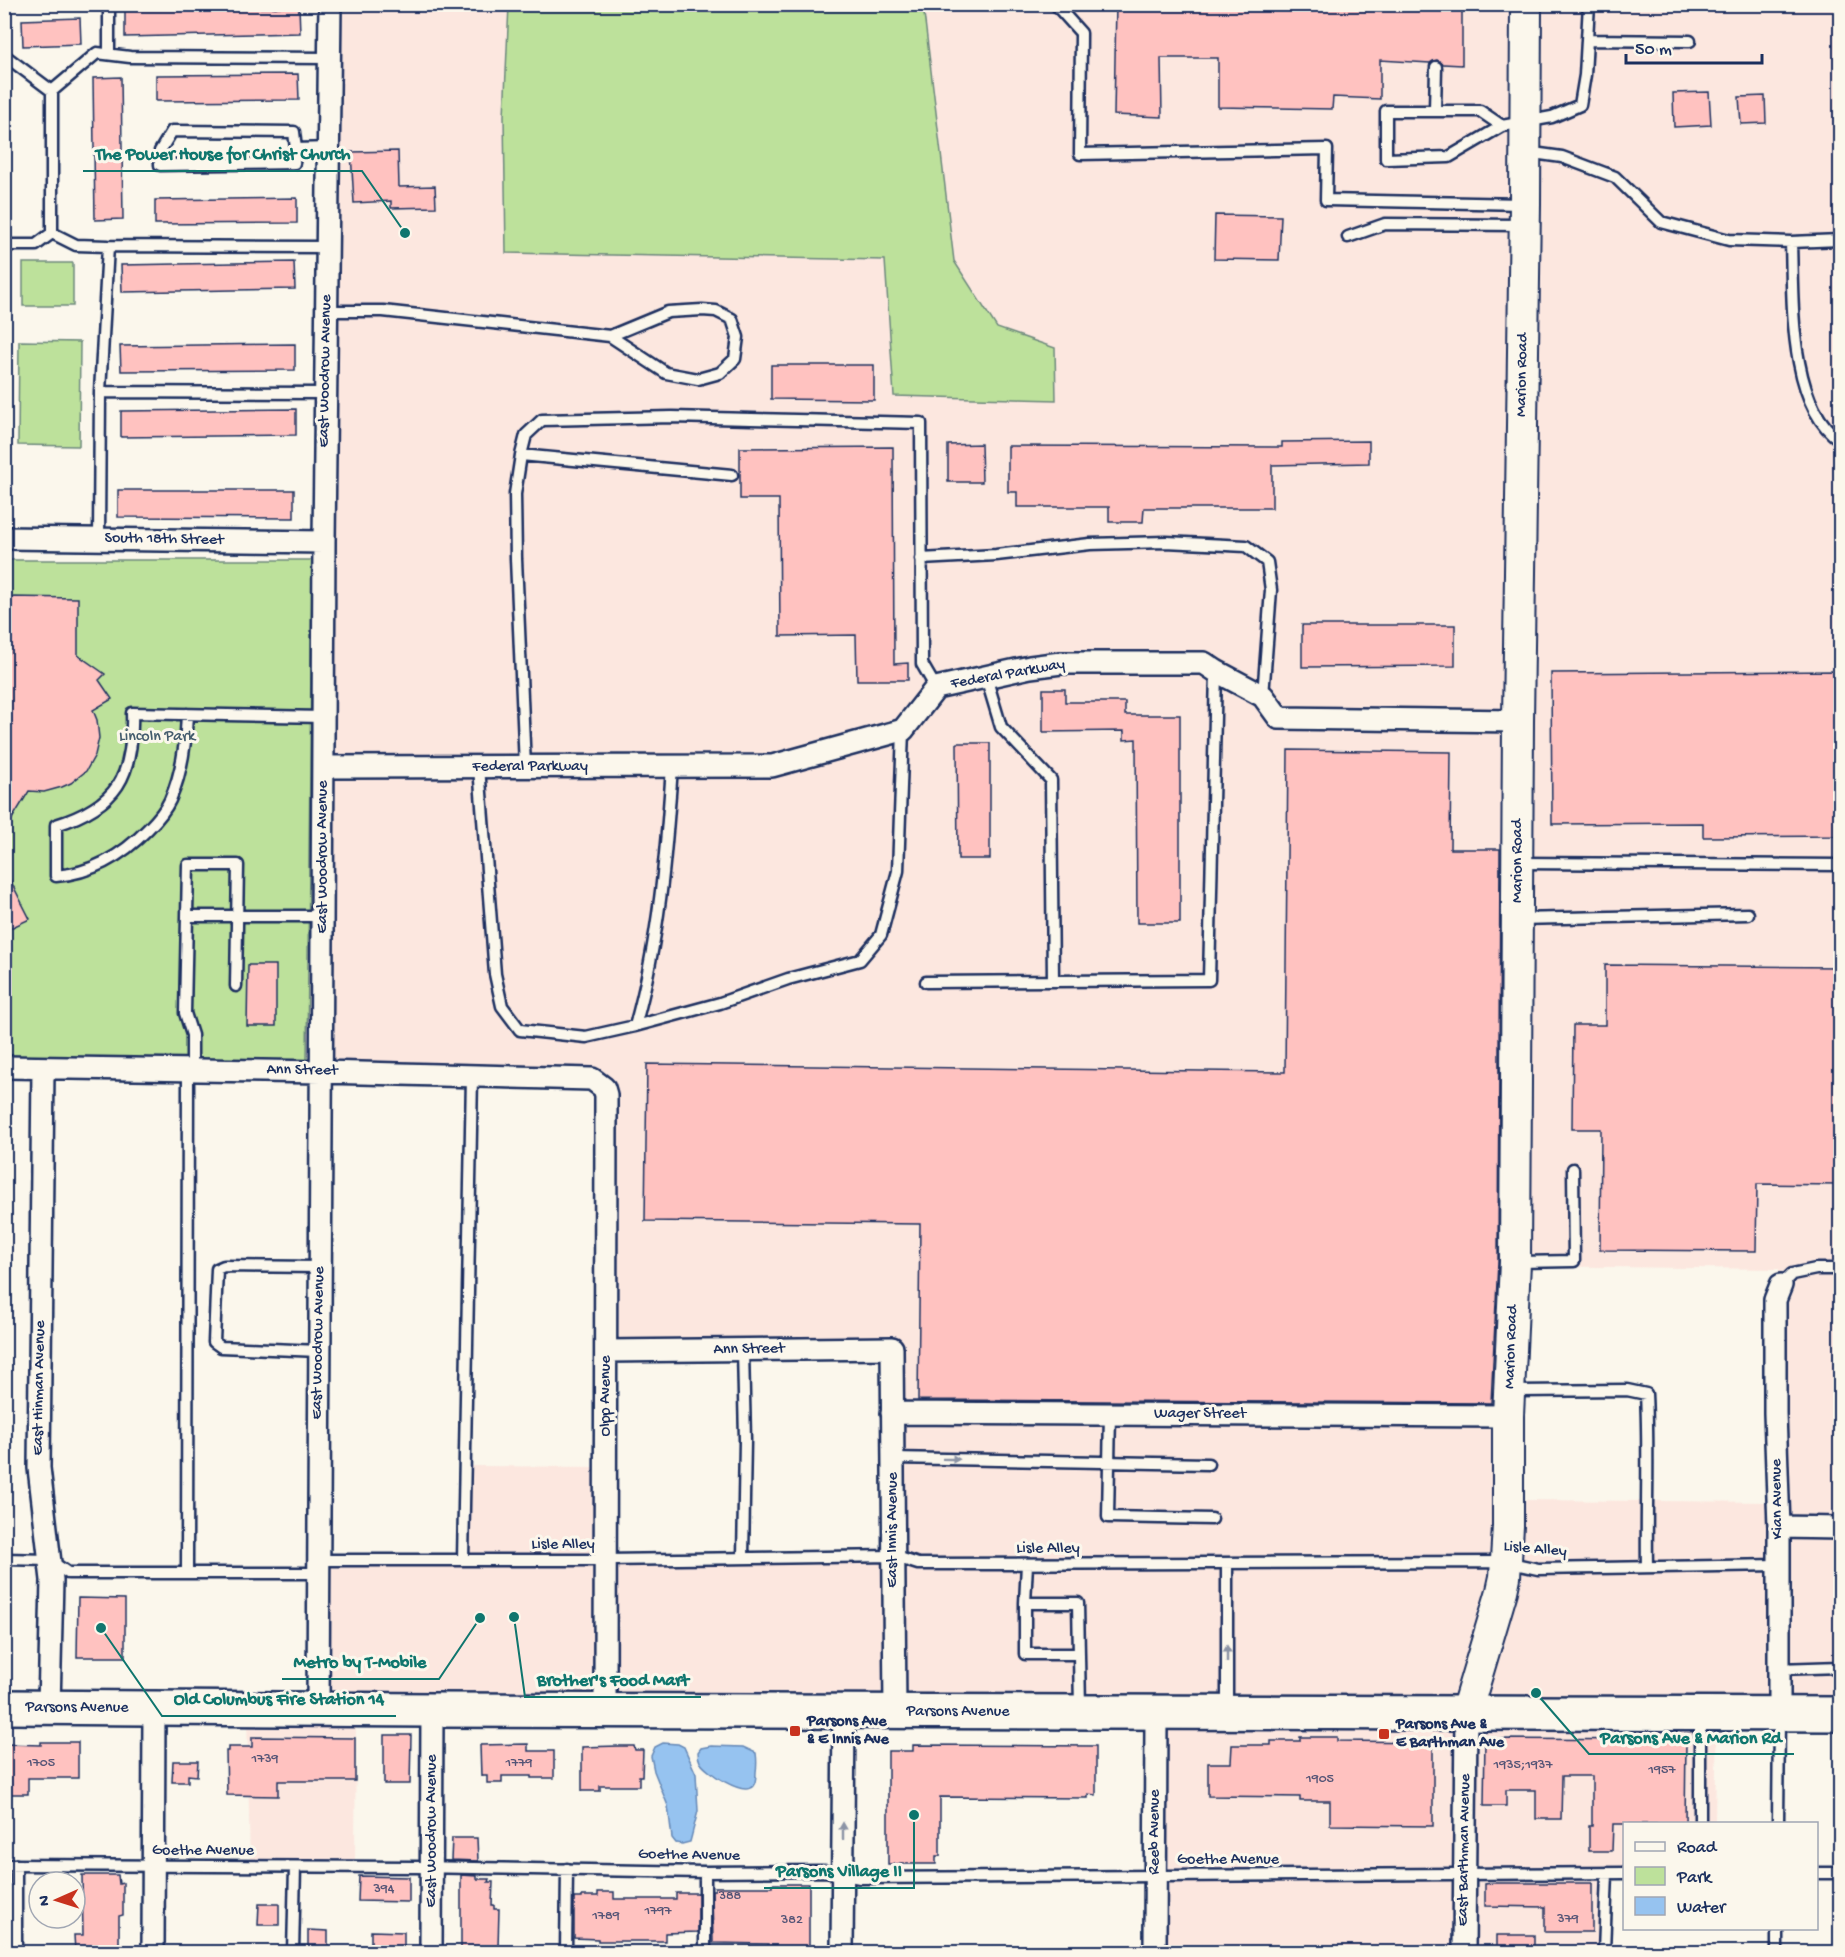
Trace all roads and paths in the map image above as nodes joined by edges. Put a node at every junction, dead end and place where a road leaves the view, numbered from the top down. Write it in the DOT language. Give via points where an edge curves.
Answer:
graph roads {
  1 [pos="109,4"];
  2 [pos="330,4"];
  3 [pos="1055,4"];
  4 [pos="1526,4"];
  5 [pos="1589,4"];
  6 [pos="1587,40"];
  7 [pos="1690,41"];
  8 [pos="109,54"];
  9 [pos="4,55"];
  10 [pos="329,58"];
  11 [pos="1436,67"];
  12 [pos="52,91"];
  13 [pos="1435,110"];
  14 [pos="1514,123"];
  15 [pos="328,148"];
  16 [pos="296,149"];
  17 [pos="1526,152"];
  18 [pos="1525,214"];
  19 [pos="52,233"];
  20 [pos="1348,237"];
  21 [pos="1840,240"];
  22 [pos="1791,242"];
  23 [pos="4,245"];
  24 [pos="108,246"];
  25 [pos="327,247"];
  26 [pos="328,311"];
  27 [pos="610,336"];
  28 [pos="100,392"];
  29 [pos="326,393"];
  30 [pos="1840,440"];
  31 [pos="521,454"];
  32 [pos="732,475"];
  33 [pos="4,538"];
  34 [pos="99,539"];
  35 [pos="324,542"];
  36 [pos="921,559"];
  37 [pos="1216,671"];
  38 [pos="986,677"];
  39 [pos="936,688"];
  40 [pos="1263,696"];
  41 [pos="187,714"];
  42 [pos="323,717"];
  43 [pos="1518,721"];
  44 [pos="903,730"];
  45 [pos="323,767"];
  46 [pos="479,767"];
  47 [pos="525,767"];
  48 [pos="672,767"];
  49 [pos="1518,863"];
  50 [pos="1840,865"];
  51 [pos="1748,914"];
  52 [pos="187,916"];
  53 [pos="237,916"];
  54 [pos="322,916"];
  55 [pos="1517,919"];
  56 [pos="1053,981"];
  57 [pos="926,982"];
  58 [pos="236,986"];
  59 [pos="635,1026"];
  60 [pos="4,1067"];
  61 [pos="43,1068"];
  62 [pos="190,1069"];
  63 [pos="322,1072"];
  64 [pos="472,1076"];
  65 [pos="599,1083"];
  66 [pos="1573,1169"];
  67 [pos="1515,1262"];
  68 [pos="320,1267"];
  69 [pos="1840,1269"];
  70 [pos="1781,1284"];
  71 [pos="892,1348"];
  72 [pos="743,1350"];
  73 [pos="319,1351"];
  74 [pos="606,1351"];
  75 [pos="1509,1404"];
  76 [pos="892,1413"];
  77 [pos="1110,1413"];
  78 [pos="893,1458"];
  79 [pos="1108,1461"];
  80 [pos="1208,1464"];
  81 [pos="1212,1519"];
  82 [pos="1779,1527"];
  83 [pos="1840,1528"];
  84 [pos="893,1556"];
  85 [pos="743,1558"];
  86 [pos="4,1559"];
  87 [pos="49,1560"];
  88 [pos="463,1560"];
  89 [pos="605,1560"];
  90 [pos="1506,1562"];
  91 [pos="1227,1563"];
  92 [pos="1027,1564"];
  93 [pos="1779,1565"];
  94 [pos="317,1567"];
  95 [pos="1647,1567"];
  96 [pos="187,1573"];
  97 [pos="1025,1602"];
  98 [pos="1078,1654"];
  99 [pos="1840,1667"];
  100 [pos="1779,1670"];
  101 [pos="4,1707"];
  102 [pos="49,1707"];
  103 [pos="154,1708"];
  104 [pos="318,1710"];
  105 [pos="432,1710"];
  106 [pos="605,1711"];
  107 [pos="844,1711"];
  108 [pos="895,1712"];
  109 [pos="1080,1712"];
  110 [pos="1156,1712"];
  111 [pos="1227,1712"];
  112 [pos="1466,1712"];
  113 [pos="1700,1713"];
  114 [pos="1779,1714"];
  115 [pos="1840,1714"];
  116 [pos="1700,1822"];
  117 [pos="1778,1822"];
  118 [pos="4,1865"];
  119 [pos="16,1865"];
  120 [pos="153,1866"];
  121 [pos="295,1867"];
  122 [pos="431,1867"];
  123 [pos="567,1869"];
  124 [pos="705,1872"];
  125 [pos="1464,1873"];
  126 [pos="1607,1873"];
  127 [pos="1623,1873"];
  128 [pos="1818,1873"];
  129 [pos="1840,1873"];
  130 [pos="843,1875"];
  131 [pos="1155,1876"];
  132 [pos="1777,1930"];
  133 [pos="16,1953"];
  134 [pos="153,1953"];
  135 [pos="293,1953"];
  136 [pos="431,1953"];
  137 [pos="566,1953"];
  138 [pos="705,1953"];
  139 [pos="842,1953"];
  140 [pos="1155,1953"];
  141 [pos="1464,1953"];
  142 [pos="1604,1953"];
  143 [pos="1777,1953"];
  1 -- 8 [label="lane"];
  2 -- 10 [label="street, East Woodrow Avenue"];
  3 -- 18 [label="lane" via="1080,33 1080,154 1327,149 1326,200"];
  4 -- 14 [label="street, Marion Road"];
  5 -- 6 [label="lane"];
  6 -- 7 [label="lane"];
  6 -- 14 [label="lane" via="1580,105 1552,117"];
  8 -- 10 [label="lane"];
  8 -- 12 [label="lane" via="97,53"];
  9 -- 12 [label="lane"];
  10 -- 15 [label="street, East Woodrow Avenue"];
  11 -- 13 [label="lane"];
  12 -- 19 [label="lane"];
  13 -- 14 [label="lane" via="1480,111"];
  13 -- 14 [label="lane" via="1386,111 1386,159 1449,157"];
  14 -- 17 [label="street, Marion Road"];
  15 -- 16 [label="lane"];
  15 -- 25 [label="street, East Woodrow Avenue"];
  16 -- 16 [label="lane" via="294,132 172,131 160,151 160,165 294,163"];
  17 -- 18 [label="street, Marion Road"];
  17 -- 22 [label="lane" via="1562,157 1615,177 1661,222 1729,240"];
  18 -- 20 [label="lane" via="1385,224"];
  18 -- 43 [label="street, Marion Road"];
  19 -- 23 [label="lane" via="36,244"];
  19 -- 24 [label="lane" via="76,245"];
  21 -- 22 [label="lane"];
  22 -- 30 [label="lane" via="1795,344 1807,392 1831,434"];
  24 -- 25 [label="lane"];
  24 -- 28 [label="lane"];
  25 -- 26 [label="street, East Woodrow Avenue"];
  26 -- 27 [label="lane" via="383,311"];
  26 -- 29 [label="street, East Woodrow Avenue"];
  27 -- 27 [label="lane" via="668,312 702,310 716,311 732,319 738,337 735,359 720,373 698,379 666,373"];
  28 -- 29 [label="lane"];
  28 -- 34 [label="lane"];
  29 -- 35 [label="street, East Woodrow Avenue"];
  31 -- 32 [label="lane"];
  31 -- 36 [label="lane" via="526,435 542,420 672,417 921,423"];
  31 -- 47 [label="lane" via="515,494"];
  33 -- 34 [label="street, South 18th Street"];
  34 -- 35 [label="street, South 18th Street"];
  35 -- 42 [label="street, East Woodrow Avenue"];
  36 -- 39 [label="lane" via="922,663"];
  36 -- 40 [label="lane" via="1090,544 1246,546 1267,562 1271,590"];
  37 -- 38 [label="street, Federal Parkway" via="1204,663 1061,663"];
  37 -- 40 [label="street, Federal Parkway"];
  37 -- 56 [label="lane" via="1209,980"];
  38 -- 39 [label="street, Federal Parkway"];
  38 -- 56 [label="lane" via="1001,728 1051,780"];
  39 -- 44 [label="street, Federal Parkway"];
  40 -- 43 [label="street, Federal Parkway" via="1279,718"];
  41 -- 41 [label="lane" via="132,713 130,755 117,788 83,815 56,825 56,876 71,875 123,852 156,820 170,801 177,779 184,754"];
  41 -- 42 [label="lane"];
  42 -- 45 [label="street, East Woodrow Avenue"];
  43 -- 49 [label="street, Marion Road"];
  44 -- 48 [label="street, Federal Parkway" via="772,766"];
  44 -- 59 [label="lane" via="898,871 881,935 860,960"];
  45 -- 46 [label="street, Federal Parkway"];
  45 -- 54 [label="street, East Woodrow Avenue"];
  46 -- 47 [label="street, Federal Parkway"];
  46 -- 59 [label="lane" via="495,974 502,1006 520,1030 586,1037"];
  47 -- 48 [label="street, Federal Parkway"];
  48 -- 59 [label="lane" via="657,927"];
  49 -- 50 [label="lane"];
  49 -- 55 [label="street, Marion Road"];
  51 -- 55 [label="lane"];
  52 -- 53 [label="lane"];
  52 -- 53 [label="lane" via="188,865 238,865"];
  52 -- 62 [label="lane" via="185,1013 192,1035"];
  53 -- 54 [label="lane"];
  53 -- 58 [label="lane"];
  54 -- 63 [label="street, East Woodrow Avenue"];
  55 -- 67 [label="street, Marion Road"];
  56 -- 57 [label="lane"];
  60 -- 61 [label="street, Ann Street"];
  61 -- 62 [label="street, Ann Street"];
  61 -- 87 [label="street, East Hinman Avenue" via="39,1468"];
  62 -- 63 [label="street, Ann Street"];
  62 -- 96 [label="lane"];
  63 -- 64 [label="street, Ann Street"];
  63 -- 68 [label="street, East Woodrow Avenue"];
  64 -- 65 [label="street, Ann Street" via="592,1079"];
  64 -- 88 [label="lane"];
  65 -- 74 [label="street, Olpp Avenue" via="606,1095"];
  66 -- 67 [label="lane" via="1574,1261"];
  67 -- 75 [label="street, Marion Road"];
  68 -- 73 [label="street, East Woodrow Avenue"];
  68 -- 73 [label="lane" via="217,1269 214,1342 221,1347"];
  69 -- 70 [label="lane" via="1792,1274"];
  70 -- 82 [label="street, Kian Avenue" via="1775,1300"];
  71 -- 72 [label="street, Ann Street"];
  71 -- 76 [label="street, East Innis Avenue"];
  72 -- 74 [label="street, Ann Street"];
  72 -- 85 [label="lane"];
  73 -- 94 [label="street, East Woodrow Avenue"];
  74 -- 89 [label="street, Olpp Avenue"];
  75 -- 77 [label="street, Wager Street"];
  75 -- 90 [label="street, Marion Road"];
  75 -- 95 [label="lane" via="1627,1390 1646,1394"];
  76 -- 77 [label="street, Wager Street"];
  76 -- 78 [label="street, East Innis Avenue"];
  77 -- 79 [label="lane"];
  78 -- 79 [label="lane, one-way"];
  78 -- 84 [label="street, East Innis Avenue"];
  79 -- 80 [label="lane"];
  79 -- 81 [label="lane" via="1108,1517"];
  82 -- 83 [label="street"];
  82 -- 93 [label="street, Kian Avenue"];
  84 -- 85 [label="lane, Lisle Alley"];
  84 -- 92 [label="lane, Lisle Alley" via="918,1564"];
  84 -- 108 [label="street, East Innis Avenue"];
  85 -- 89 [label="lane, Lisle Alley"];
  86 -- 87 [label="lane, Lisle Alley"];
  87 -- 96 [label="lane, Lisle Alley" via="69,1573"];
  87 -- 102 [label="street, East Hinman Avenue"];
  88 -- 89 [label="lane, Lisle Alley"];
  88 -- 94 [label="lane, Lisle Alley"];
  89 -- 106 [label="street, Olpp Avenue"];
  90 -- 91 [label="lane, Lisle Alley"];
  90 -- 95 [label="lane, Lisle Alley" via="1538,1569"];
  90 -- 112 [label="street, Marion Road" via="1502,1591"];
  91 -- 92 [label="lane, Lisle Alley"];
  111 -- 91 [label="lane, one-way"];
  92 -- 97 [label="lane"];
  93 -- 95 [label="lane, Lisle Alley"];
  93 -- 100 [label="street, Kian Avenue"];
  94 -- 96 [label="lane, Lisle Alley"];
  94 -- 104 [label="street, East Woodrow Avenue"];
  97 -- 98 [label="lane" via="1025,1653"];
  97 -- 98 [label="lane" via="1078,1603"];
  98 -- 109 [label="lane"];
  99 -- 100 [label="lane"];
  100 -- 114 [label="street, Kian Avenue"];
  101 -- 102 [label="main road, Parsons Avenue"];
  102 -- 103 [label="main road, Parsons Avenue"];
  103 -- 104 [label="main road, Parsons Avenue"];
  103 -- 120 [label="street"];
  104 -- 105 [label="main road, Parsons Avenue"];
  105 -- 106 [label="main road, Parsons Avenue"];
  105 -- 122 [label="street, East Woodrow Avenue"];
  106 -- 107 [label="main road, Parsons Avenue"];
  107 -- 108 [label="main road, Parsons Avenue"];
  130 -- 107 [label="street, one-way"];
  108 -- 109 [label="main road, Parsons Avenue"];
  109 -- 110 [label="main road, Parsons Avenue"];
  110 -- 111 [label="main road, Parsons Avenue"];
  110 -- 131 [label="street, Reeb Avenue"];
  111 -- 112 [label="main road, Parsons Avenue"];
  112 -- 113 [label="main road, Parsons Avenue"];
  112 -- 125 [label="street, East Barthman Avenue"];
  113 -- 114 [label="main road, Parsons Avenue"];
  113 -- 116 [label="lane"];
  114 -- 115 [label="main road, Parsons Avenue"];
  114 -- 117 [label="lane"];
  118 -- 119 [label="lane, Goethe Avenue"];
  119 -- 120 [label="lane, Goethe Avenue"];
  119 -- 133 [label="lane"];
  120 -- 121 [label="lane, Goethe Avenue"];
  120 -- 134 [label="street"];
  121 -- 122 [label="lane, Goethe Avenue"];
  121 -- 135 [label="lane"];
  122 -- 123 [label="lane, Goethe Avenue"];
  122 -- 136 [label="street, East Woodrow Avenue"];
  123 -- 124 [label="lane, Goethe Avenue"];
  123 -- 137 [label="lane"];
  124 -- 130 [label="lane, Goethe Avenue" via="825,1871"];
  124 -- 138 [label="lane"];
  125 -- 126 [label="lane, Goethe Avenue"];
  125 -- 131 [label="lane, Goethe Avenue"];
  125 -- 141 [label="street, East Barthman Avenue"];
  126 -- 127 [label="lane, Goethe Avenue"];
  126 -- 142 [label="lane"];
  128 -- 129 [label="lane"];
  130 -- 131 [label="lane, Goethe Avenue"];
  130 -- 139 [label="street"];
  131 -- 140 [label="street, Reeb Avenue"];
  132 -- 143 [label="lane"];
}
